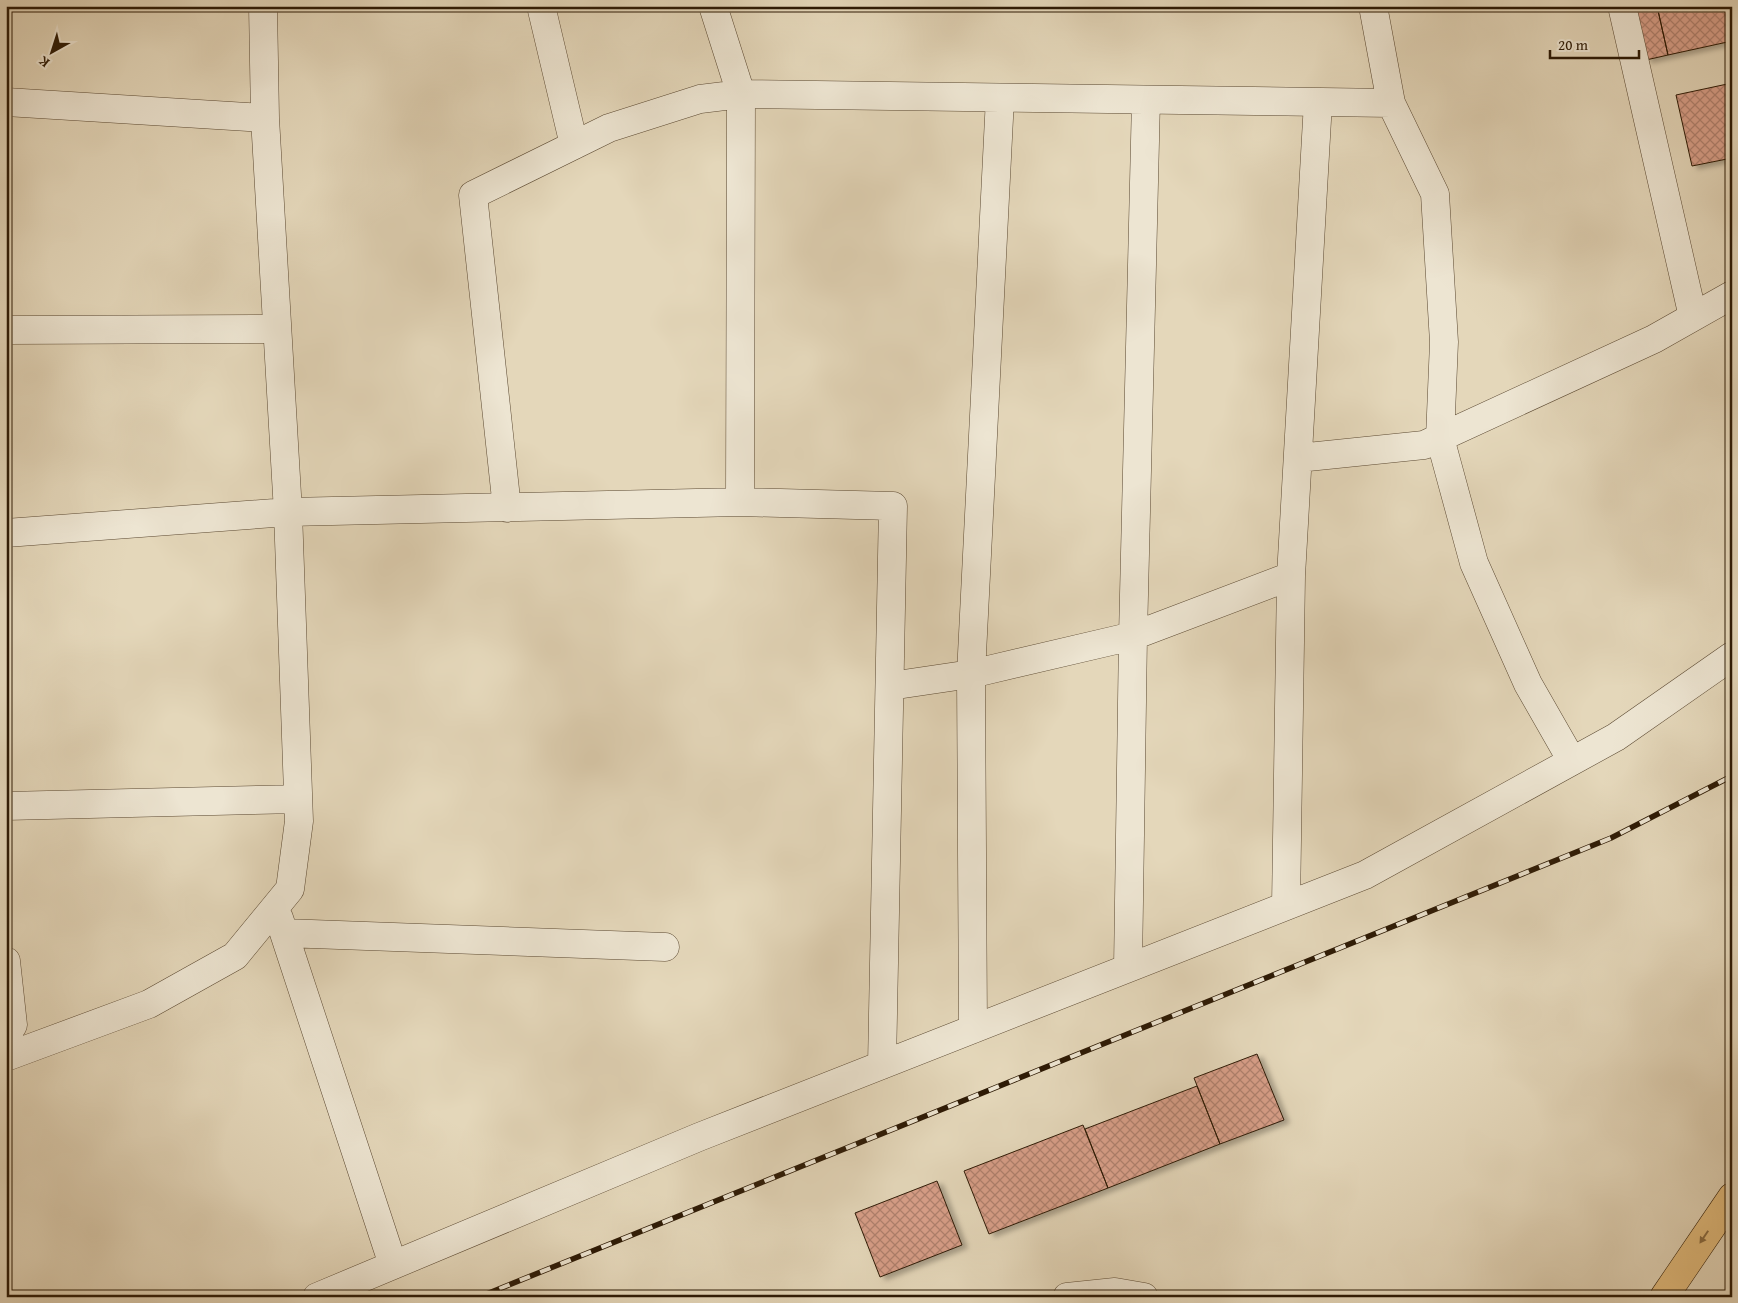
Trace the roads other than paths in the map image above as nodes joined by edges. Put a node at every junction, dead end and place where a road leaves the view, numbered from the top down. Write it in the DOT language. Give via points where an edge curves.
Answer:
graph roads {
  1 [pos="263,6"];
  2 [pos="541,6"];
  3 [pos="713,6"];
  4 [pos="1373,6"];
  5 [pos="1622,6"];
  6 [pos="741,94"];
  7 [pos="1000,98"];
  8 [pos="1146,100"];
  9 [pos="6,102"];
  10 [pos="1318,102"];
  11 [pos="1390,103"];
  12 [pos="265,118"];
  13 [pos="574,146"];
  14 [pos="1732,295"];
  15 [pos="1693,317"];
  16 [pos="276,329"];
  17 [pos="6,330"];
  18 [pos="1440,438"];
  19 [pos="1298,458"];
  20 [pos="740,502"];
  21 [pos="507,508"];
  22 [pos="288,512"];
  23 [pos="6,533"];
  24 [pos="1291,576"];
  25 [pos="1133,636"];
  26 [pos="1732,656"];
  27 [pos="971,674"];
  28 [pos="890,686"];
  29 [pos="1572,761"];
  30 [pos="298,799"];
  31 [pos="6,806"];
  32 [pos="1286,906"];
  33 [pos="275,907"];
  34 [pos="284,933"];
  35 [pos="665,947"];
  36 [pos="6,961"];
  37 [pos="1128,968"];
  38 [pos="973,1029"];
  39 [pos="6,1036"];
  40 [pos="6,1057"];
  41 [pos="882,1065"];
  42 [pos="1732,1197"];
  43 [pos="393,1265"];
  44 [pos="317,1297"];
  45 [pos="1067,1297"];
  46 [pos="1144,1297"];
  47 [pos="1664,1297"];
  1 -- 12 [label="street"];
  2 -- 13 [label="street"];
  3 -- 6 [label="street"];
  4 -- 11 [label="street"];
  5 -- 15 [label="street"];
  6 -- 7 [label="street"];
  6 -- 13 [label="street" via="700,99 609,128"];
  6 -- 20 [label="street"];
  7 -- 8 [label="street"];
  7 -- 27 [label="street"];
  8 -- 10 [label="street"];
  8 -- 25 [label="street"];
  9 -- 12 [label="street"];
  10 -- 11 [label="street"];
  10 -- 19 [label="street"];
  11 -- 18 [label="street" via="1435,194 1444,342"];
  12 -- 16 [label="street"];
  13 -- 21 [label="street" via="473,195"];
  14 -- 15 [label="street"];
  15 -- 18 [label="street" via="1654,339"];
  16 -- 17 [label="street"];
  16 -- 22 [label="street"];
  18 -- 19 [label="street" via="1424,445"];
  18 -- 29 [label="street" via="1474,562 1528,684"];
  19 -- 24 [label="street"];
  20 -- 21 [label="street"];
  20 -- 28 [label="street" via="893,506"];
  21 -- 22 [label="street"];
  22 -- 23 [label="street"];
  22 -- 30 [label="street"];
  24 -- 25 [label="street"];
  24 -- 32 [label="street"];
  25 -- 27 [label="street"];
  25 -- 37 [label="street"];
  26 -- 29 [label="street" via="1616,737"];
  27 -- 28 [label="street"];
  27 -- 38 [label="street"];
  28 -- 41 [label="street"];
  29 -- 32 [label="street" via="1366,875"];
  30 -- 31 [label="street"];
  30 -- 33 [label="street" via="290,889"];
  32 -- 37 [label="street"];
  33 -- 34 [label="street"];
  33 -- 40 [label="street" via="235,956 149,1004"];
  34 -- 35 [label="street"];
  34 -- 43 [label="street"];
  36 -- 39 [label="street" via="13,1025"];
  37 -- 38 [label="street"];
  38 -- 41 [label="street"];
  41 -- 43 [label="street" via="699,1137"];
  42 -- 47 [label="main road, one-way"];
  43 -- 44 [label="street"];
  45 -- 46 [label="street" via="1115,1292"];
}
